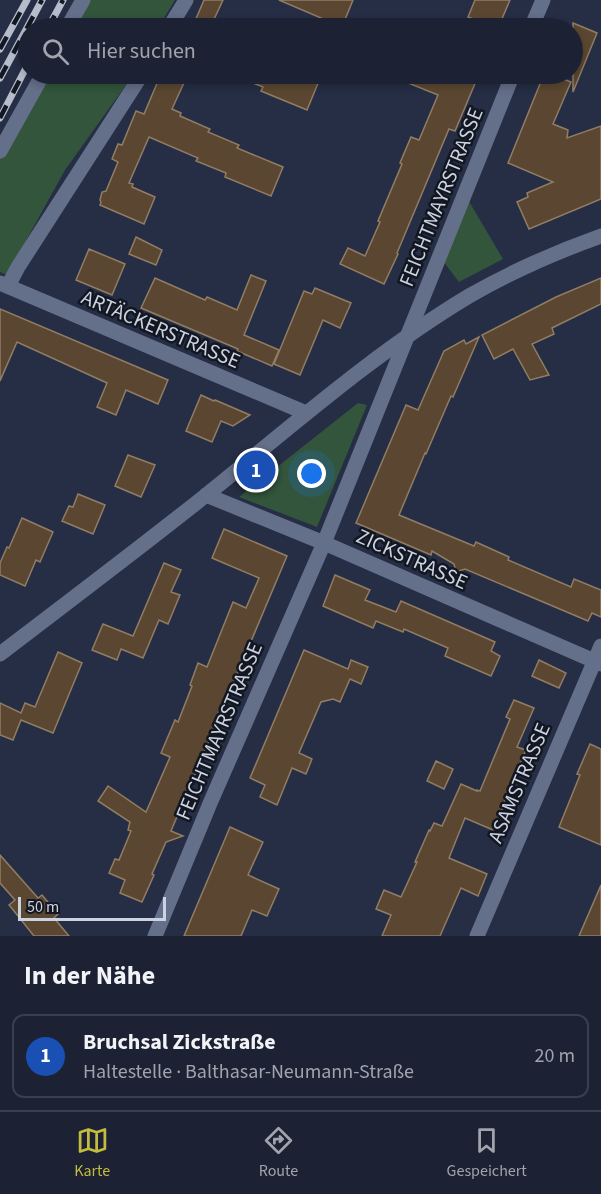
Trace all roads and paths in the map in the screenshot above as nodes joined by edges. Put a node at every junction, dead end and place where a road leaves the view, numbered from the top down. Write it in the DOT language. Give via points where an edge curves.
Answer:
graph roads {
  1 [pos="83,0"];
  2 [pos="186,0"];
  3 [pos="543,0"];
  4 [pos="73,18"];
  5 [pos="175,18"];
  6 [pos="535,18"];
  7 [pos="37,84"];
  8 [pos="136,84"];
  9 [pos="509,84"];
  10 [pos="0,151"];
  11 [pos="601,236"];
  12 [pos="4,284"];
  13 [pos="408,336"];
  14 [pos="306,413"];
  15 [pos="206,495"];
  16 [pos="324,543"];
  17 [pos="601,646"];
  18 [pos="0,654"];
  19 [pos="598,662"];
  20 [pos="155,936"];
  21 [pos="477,936"];
  1 -- 4 [label="street"];
  2 -- 5 [label="street"];
  3 -- 6 [label="street"];
  7 -- 10 [label="street"];
  8 -- 12 [label="street"];
  9 -- 13 [label="street, FEICHTMAYRSTRASSE"];
  11 -- 13 [label="street" via="514,272"];
  12 -- 14 [label="street, ARTÄCKERSTRASSE"];
  13 -- 14 [label="street"];
  13 -- 16 [label="street, FEICHTMAYRSTRASSE"];
  14 -- 15 [label="street"];
  15 -- 16 [label="street, ZICKSTRASSE"];
  15 -- 18 [label="street"];
  16 -- 19 [label="street, ZICKSTRASSE"];
  16 -- 20 [label="street, FEICHTMAYRSTRASSE"];
  17 -- 19 [label="street, ASAMSTRASSE"];
  19 -- 21 [label="street, ASAMSTRASSE"];
}
